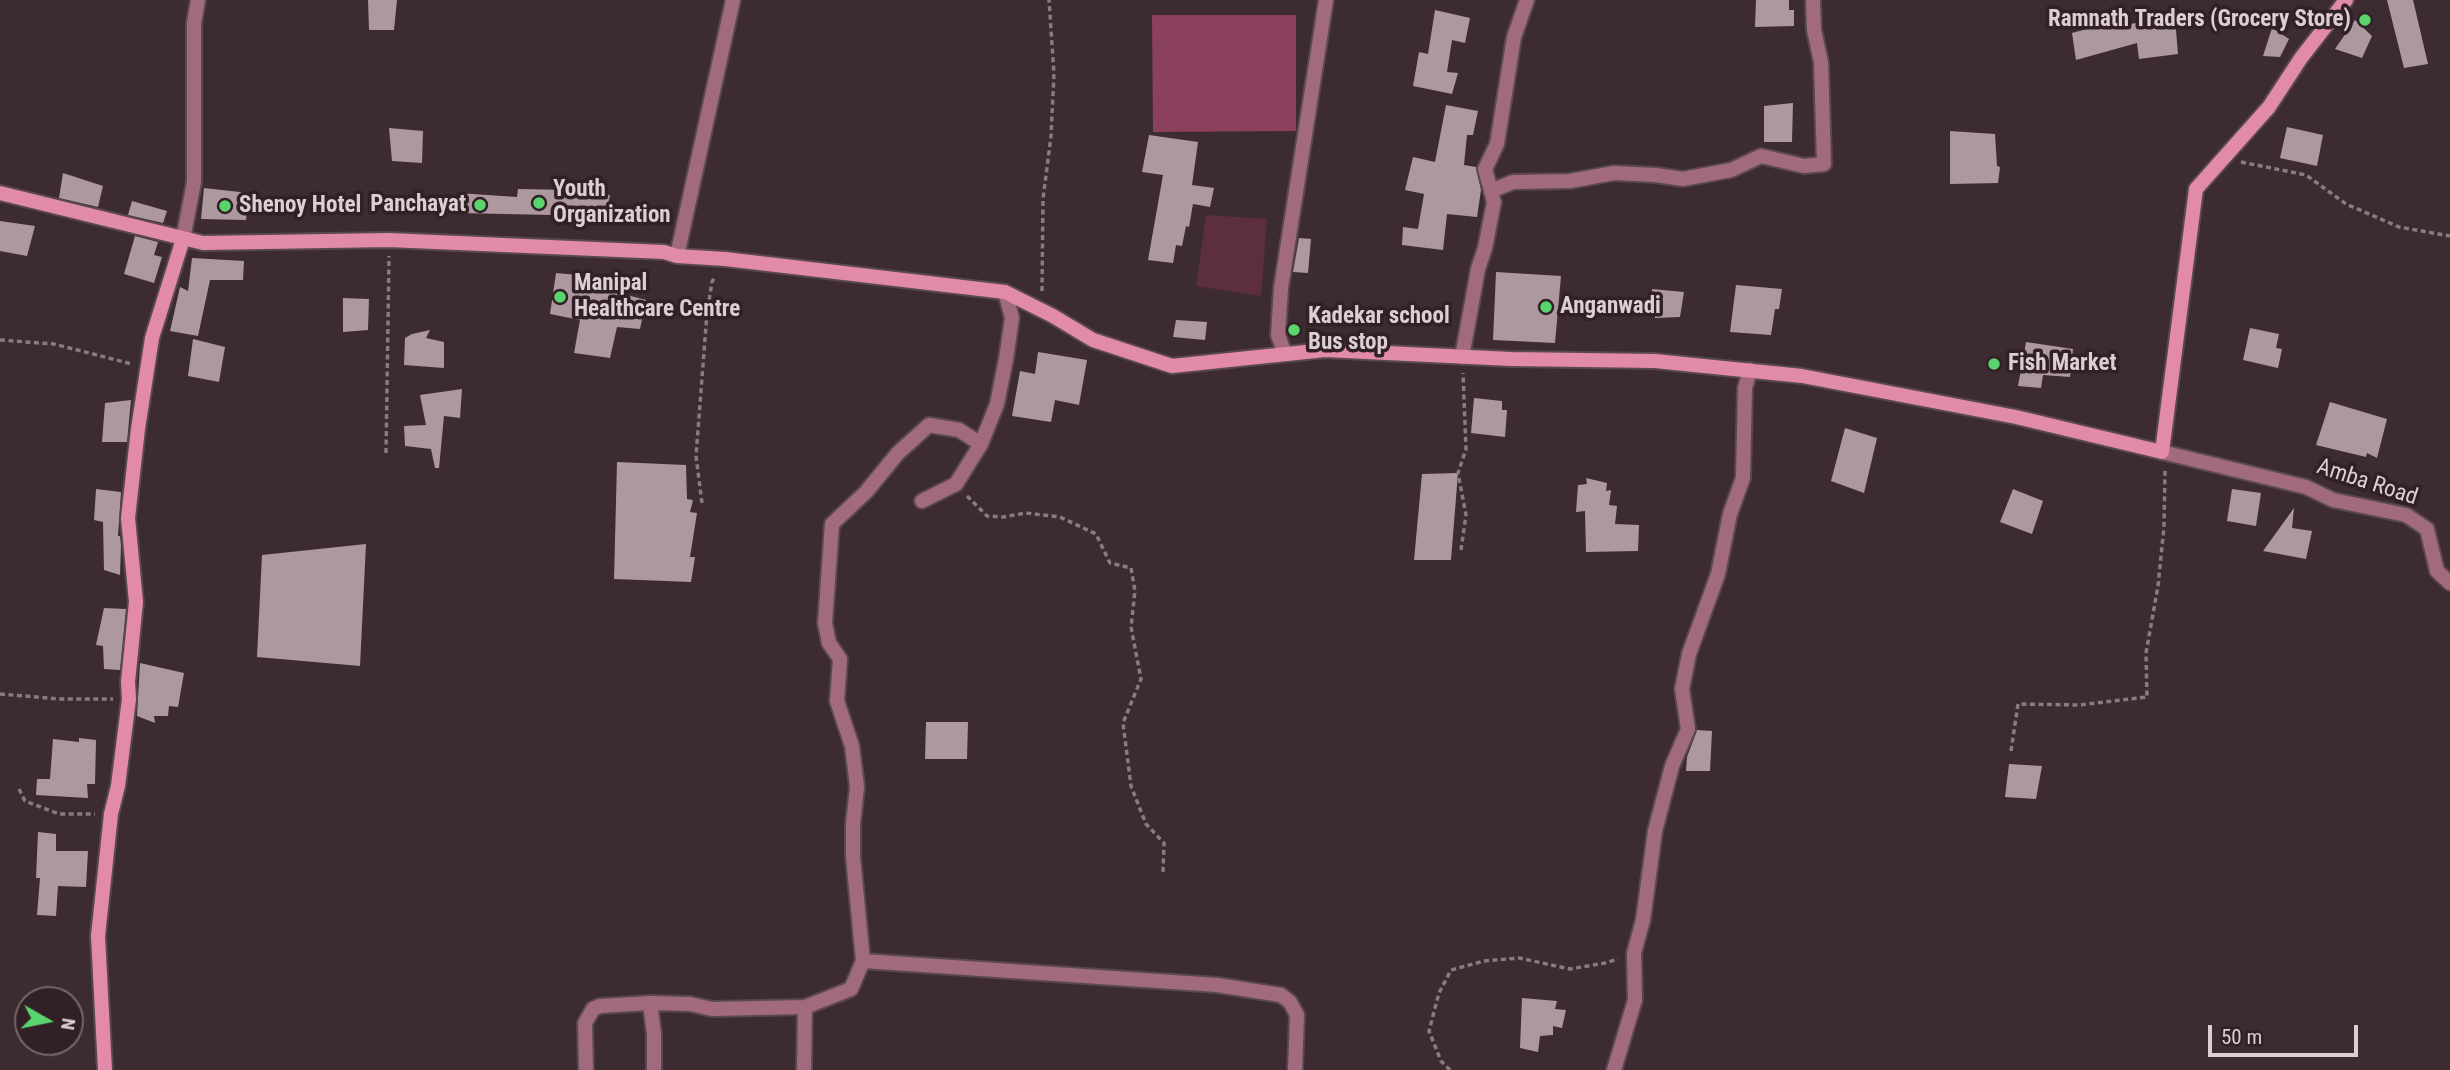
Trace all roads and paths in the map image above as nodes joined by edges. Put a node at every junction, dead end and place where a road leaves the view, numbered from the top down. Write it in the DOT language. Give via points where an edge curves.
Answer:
graph roads {
  1 [pos="198,0"];
  2 [pos="733,0"];
  3 [pos="1049,0"];
  4 [pos="1326,0"];
  5 [pos="1527,0"];
  6 [pos="1813,0"];
  7 [pos="2346,0"];
  8 [pos="2223,158"];
  9 [pos="1491,191"];
  10 [pos="0,193"];
  11 [pos="2450,236"];
  12 [pos="183,239"];
  13 [pos="389,240"];
  14 [pos="677,256"];
  15 [pos="725,259"];
  16 [pos="1005,292"];
  17 [pos="1051,297"];
  18 [pos="0,340"];
  19 [pos="1285,354"];
  20 [pos="1462,357"];
  21 [pos="147,368"];
  22 [pos="1750,370"];
  23 [pos="981,444"];
  24 [pos="386,453"];
  25 [pos="2164,453"];
  26 [pos="956,484"];
  27 [pos="922,501"];
  28 [pos="702,503"];
  29 [pos="1461,550"];
  30 [pos="2450,583"];
  31 [pos="0,694"];
  32 [pos="129,699"];
  33 [pos="2011,751"];
  34 [pos="19,789"];
  35 [pos="111,814"];
  36 [pos="1163,873"];
  37 [pos="1634,953"];
  38 [pos="863,961"];
  39 [pos="650,1003"];
  40 [pos="805,1007"];
  41 [pos="105,1070"];
  42 [pos="586,1070"];
  43 [pos="654,1070"];
  44 [pos="804,1070"];
  45 [pos="1295,1070"];
  46 [pos="1450,1070"];
  47 [pos="1614,1070"];
  1 -- 12 [label="street" via="194,181"];
  2 -- 14 [label="street"];
  3 -- 17 [label="path" via="1054,74 1043,199 1042,291"];
  4 -- 19 [label="street" via="1281,288 1278,335"];
  5 -- 9 [label="street" via="1514,37 1497,144 1485,169"];
  6 -- 9 [label="street" via="1821,62 1824,164 1804,166 1761,156 1731,170 1683,179 1614,173 1570,181 1513,182"];
  7 -- 8 [label="main road" via="2269,107"];
  8 -- 11 [label="path" via="2306,175 2346,204 2399,226"];
  8 -- 25 [label="main road" via="2196,189"];
  9 -- 20 [label="street" via="1491,223"];
  10 -- 12 [label="main road"];
  12 -- 13 [label="main road" via="203,243"];
  12 -- 21 [label="main road"];
  13 -- 14 [label="main road"];
  13 -- 24 [label="path"];
  14 -- 15 [label="main road"];
  15 -- 16 [label="main road"];
  15 -- 28 [label="path" via="712,282 702,359 696,456"];
  16 -- 19 [label="main road" via="1093,340 1172,366"];
  16 -- 23 [label="street" via="1012,318 997,404"];
  18 -- 21 [label="path" via="54,344"];
  19 -- 20 [label="main road" via="1325,350"];
  20 -- 22 [label="main road" via="1655,361"];
  20 -- 29 [label="path" via="1466,449 1458,473 1466,515"];
  21 -- 32 [label="main road" via="128,518 136,602"];
  22 -- 25 [label="main road" via="1950,403"];
  22 -- 37 [label="street" via="1745,388 1744,478 1730,514 1718,574 1689,654 1682,689 1689,729 1672,766 1659,818"];
  23 -- 26 [label="street"];
  23 -- 38 [label="street" via="959,430 929,425 832,524 825,623 829,643 840,659 837,701 852,746 857,787 853,857"];
  25 -- 30 [label="street, Amba Road" via="2306,487 2333,500 2406,515 2427,529 2437,571"];
  25 -- 33 [label="path" via="2164,527 2146,653 2147,697 2079,705 2018,704"];
  26 -- 27 [label="street"];
  26 -- 36 [label="path" via="988,516 1026,513 1060,517 1096,534 1110,563 1131,568 1135,591 1131,627 1141,679 1123,723 1131,786 1146,824 1164,843"];
  31 -- 32 [label="path"];
  32 -- 35 [label="main road"];
  34 -- 35 [label="path" via="25,801 59,814"];
  35 -- 41 [label="main road" via="98,936"];
  37 -- 46 [label="path" via="1570,969 1519,958 1451,970 1429,1031 1441,1061"];
  37 -- 47 [label="street" via="1635,1000"];
  38 -- 40 [label="street" via="851,989"];
  38 -- 45 [label="street" via="1217,985 1281,995 1297,1015"];
  39 -- 40 [label="street" via="712,1009"];
  39 -- 42 [label="street" via="593,1009 585,1023"];
  39 -- 43 [label="street"];
  40 -- 44 [label="street"];
}
